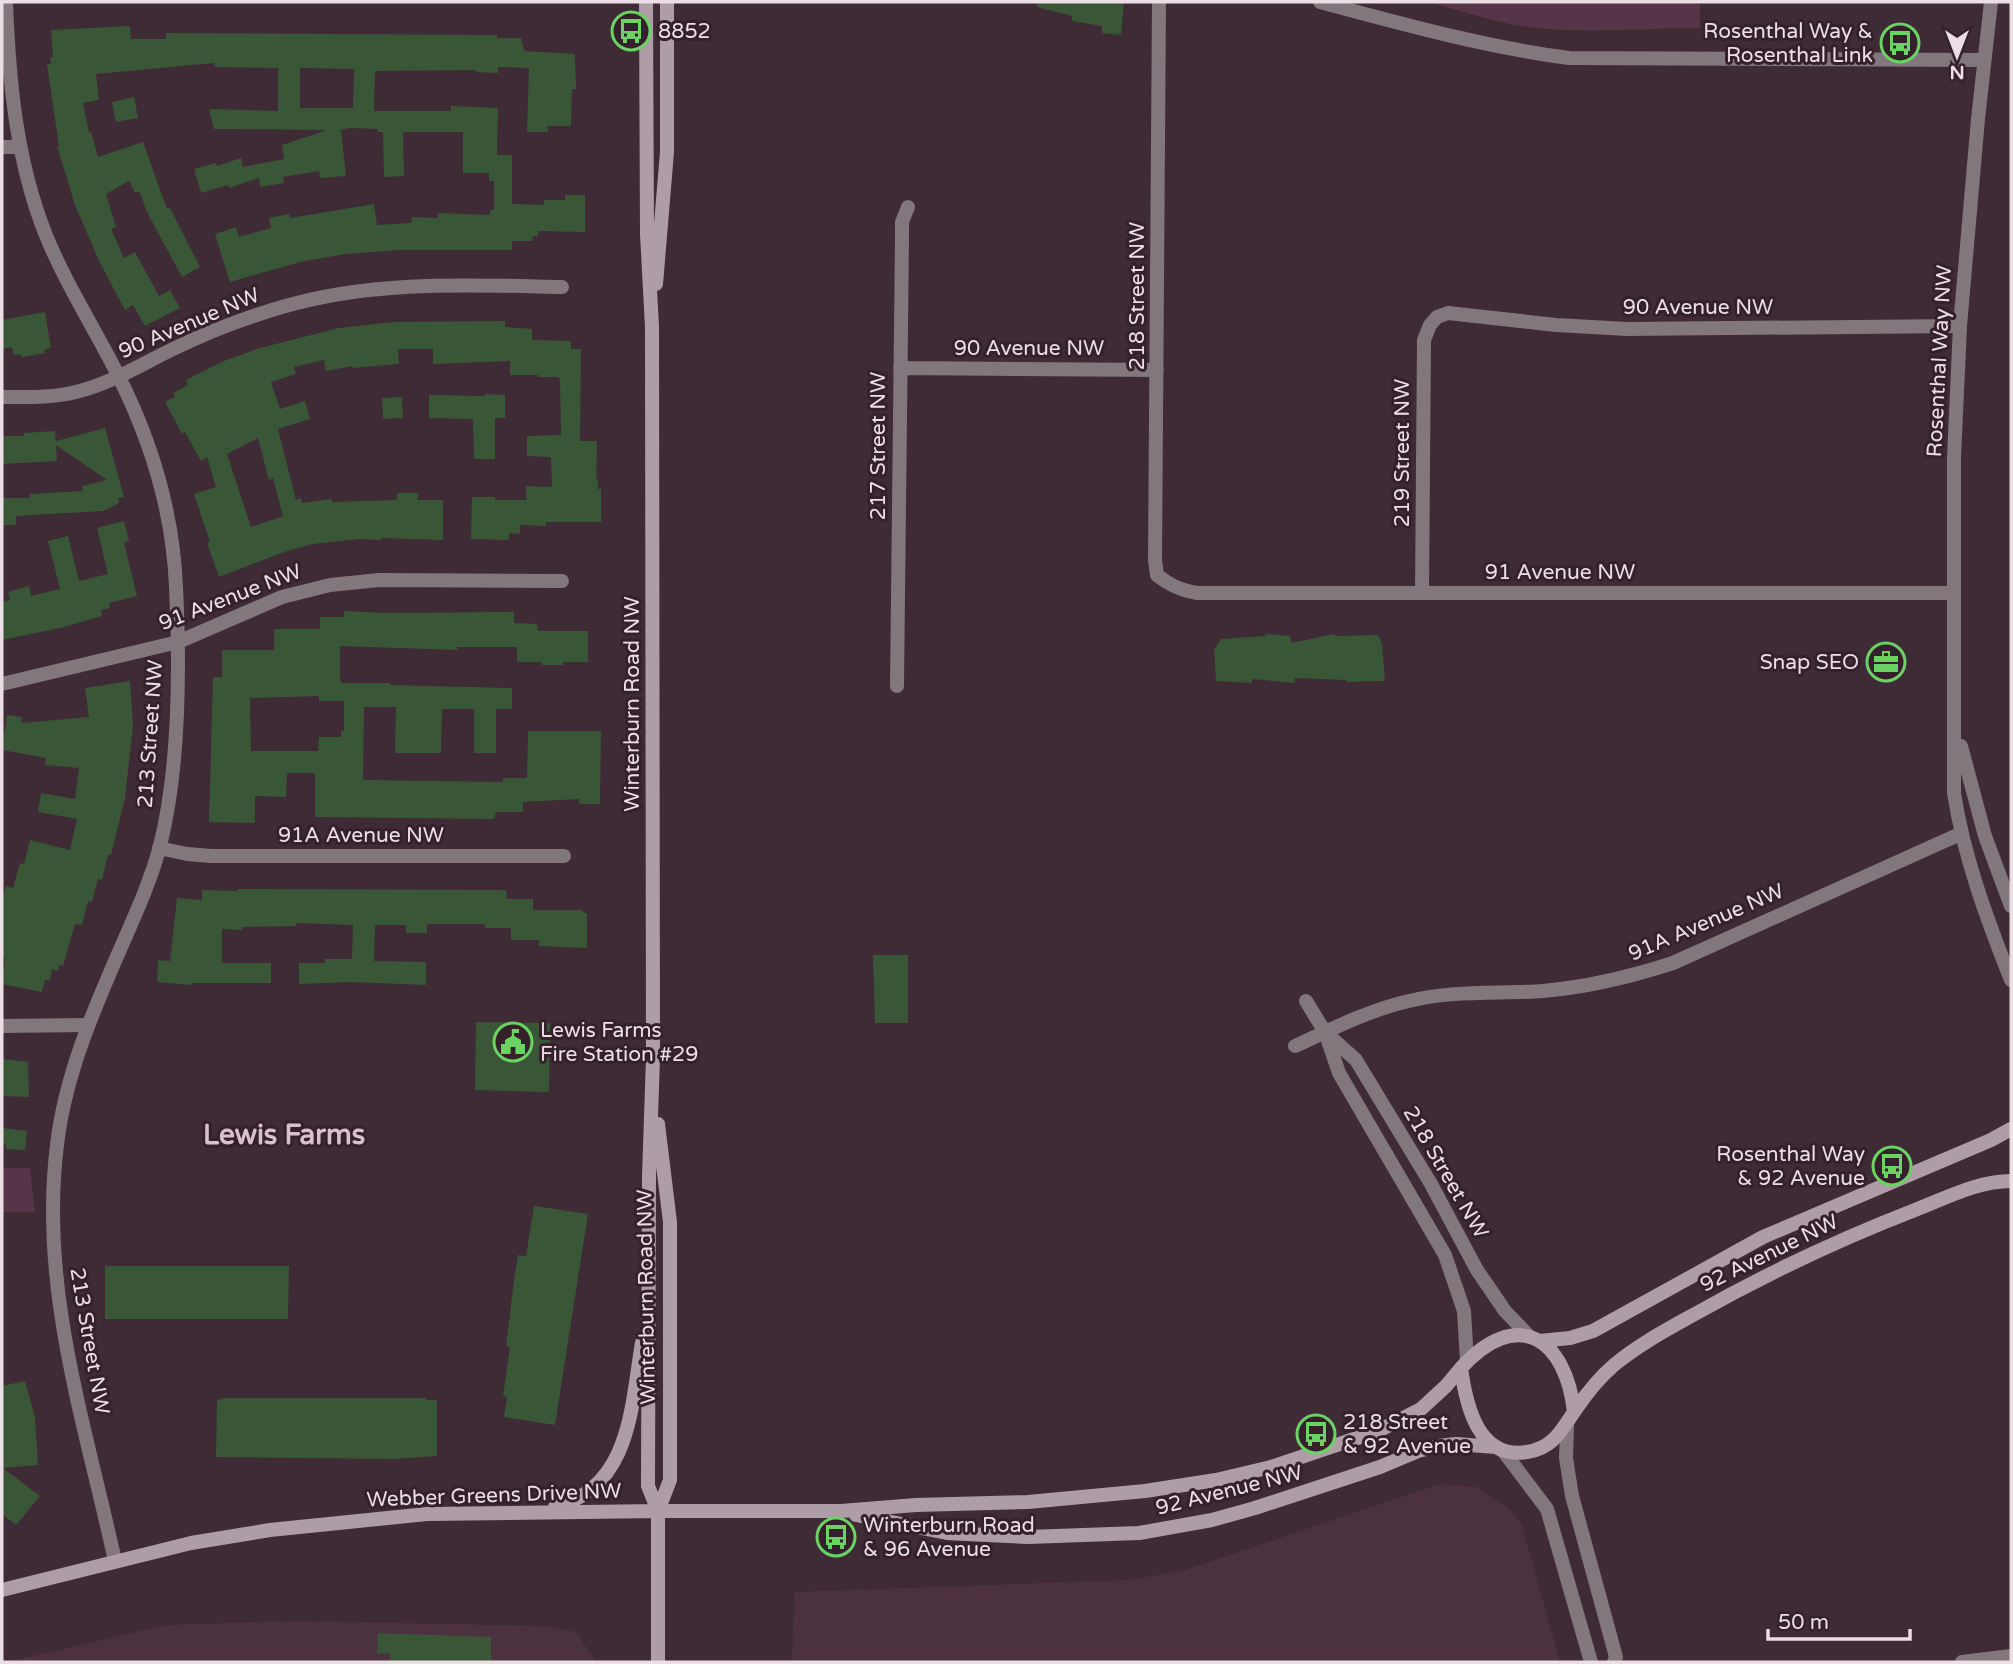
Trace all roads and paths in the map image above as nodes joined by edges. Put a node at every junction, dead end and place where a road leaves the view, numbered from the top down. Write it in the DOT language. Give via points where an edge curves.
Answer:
graph roads {
  1 [pos="6,2"];
  2 [pos="646,2"];
  3 [pos="667,2"];
  4 [pos="1159,2"];
  5 [pos="1320,2"];
  6 [pos="1992,2"];
  7 [pos="1984,60"];
  8 [pos="2,147"];
  9 [pos="20,147"];
  10 [pos="908,207"];
  11 [pos="562,286"];
  12 [pos="1437,317"];
  13 [pos="1960,326"];
  14 [pos="652,327"];
  15 [pos="900,368"];
  16 [pos="1157,370"];
  17 [pos="118,376"];
  18 [pos="2,397"];
  19 [pos="562,581"];
  20 [pos="1168,584"];
  21 [pos="1422,593"];
  22 [pos="1953,593"];
  23 [pos="178,642"];
  24 [pos="2,684"];
  25 [pos="897,686"];
  26 [pos="1955,724"];
  27 [pos="1960,834"];
  28 [pos="159,848"];
  29 [pos="564,856"];
  30 [pos="2011,906"];
  31 [pos="2011,980"];
  32 [pos="1306,1001"];
  33 [pos="89,1025"];
  34 [pos="2,1026"];
  35 [pos="1325,1032"];
  36 [pos="1295,1046"];
  37 [pos="653,1081"];
  38 [pos="2011,1129"];
  39 [pos="2011,1181"];
  40 [pos="649,1305"];
  41 [pos="1534,1338"];
  42 [pos="1464,1365"];
  43 [pos="1570,1419"];
  44 [pos="1500,1450"];
  45 [pos="658,1511"];
  46 [pos="841,1511"];
  47 [pos="533,1512"];
  48 [pos="115,1561"];
  49 [pos="2,1590"];
  50 [pos="2011,1656"];
  51 [pos="658,1662"];
  52 [pos="1591,1662"];
  53 [pos="1614,1662"];
  54 [pos="1962,1662"];
  1 -- 9 [label="street, 213 Street NW" via="12,101"];
  2 -- 14 [label="main road, Winterburn Road NW"];
  3 -- 14 [label="main road, Winterburn Road NW" via="667,152"];
  4 -- 16 [label="street, 218 Street NW"];
  5 -- 7 [label="street" via="1450,37 1569,58"];
  6 -- 7 [label="street, Rosenthal Way NW"];
  7 -- 13 [label="street, Rosenthal Way NW"];
  8 -- 9 [label="street"];
  9 -- 17 [label="street, 213 Street NW" via="45,232"];
  10 -- 15 [label="street, 217 Street NW" via="902,222"];
  11 -- 17 [label="street, 90 Avenue NW" via="384,286 324,295 237,320"];
  12 -- 13 [label="street, 90 Avenue NW" via="1459,313 1627,329"];
  12 -- 21 [label="street, 219 Street NW" via="1424,340"];
  13 -- 22 [label="street, Rosenthal Way NW"];
  14 -- 37 [label="main road, Winterburn Road NW"];
  15 -- 16 [label="street, 90 Avenue NW"];
  15 -- 25 [label="street, 217 Street NW"];
  16 -- 20 [label="street, 218 Street NW" via="1155,560 1157,575"];
  17 -- 18 [label="street, 90 Avenue NW" via="77,392"];
  17 -- 23 [label="street, 213 Street NW" via="145,433 165,501 176,582"];
  19 -- 23 [label="street, 91 Avenue NW" via="330,584 282,597"];
  20 -- 21 [label="street, 91 Avenue NW" via="1197,593"];
  21 -- 22 [label="street, 91 Avenue NW"];
  22 -- 26 [label="street, Rosenthal Way NW"];
  23 -- 24 [label="street, 91 Avenue NW"];
  23 -- 28 [label="street, 213 Street NW" via="174,754"];
  26 -- 27 [label="street, Rosenthal Way NW" via="1954,793"];
  26 -- 30 [label="street, Rosenthal Way NW" via="1984,836"];
  27 -- 31 [label="street, Rosenthal Way NW"];
  27 -- 35 [label="street, 91A Avenue NW" via="1640,974 1575,988 1409,1000"];
  28 -- 29 [label="street, 91A Avenue NW" via="211,856"];
  28 -- 33 [label="street, 213 Street NW"];
  32 -- 35 [label="street, 218 Street NW"];
  33 -- 34 [label="street"];
  33 -- 48 [label="street, 213 Street NW" via="71,1077 57,1144 54,1262 69,1363"];
  35 -- 36 [label="street, 91A Avenue NW"];
  35 -- 41 [label="street, 218 Street NW" via="1356,1060 1477,1270 1506,1311"];
  35 -- 42 [label="street, 218 Street NW" via="1339,1073 1445,1255 1464,1311"];
  37 -- 40 [label="main road, Winterburn Road NW"];
  37 -- 45 [label="main road, Winterburn Road NW" via="670,1222 670,1480"];
  38 -- 41 [label="main road, 92 Avenue NW" via="1763,1237 1593,1331 1570,1338"];
  39 -- 43 [label="main road, 92 Avenue NW" via="1961,1192 1863,1230 1723,1298 1614,1365"];
  40 -- 45 [label="main road, Winterburn Road NW" via="648,1486"];
  40 -- 47 [label="main road" via="636,1395 613,1463 600,1483 573,1502"];
  41 -- 42 [label="main road, 92 Avenue NW" via="1510,1336 1492,1341"];
  41 -- 43 [label="main road" via="1557,1358 1564,1372 1571,1390"];
  42 -- 44 [label="main road" via="1468,1408 1484,1437"];
  42 -- 46 [label="main road, 92 Avenue NW" via="1421,1409 1378,1431 1216,1480 1028,1502"];
  43 -- 44 [label="main road, 92 Avenue NW" via="1556,1439 1542,1448"];
  43 -- 53 [label="street" via="1566,1458 1570,1487"];
  44 -- 46 [label="main road, 92 Avenue NW" via="1438,1446 1255,1508 1139,1533 1028,1537 947,1533"];
  44 -- 52 [label="street" via="1547,1509"];
  45 -- 46 [label="main road, 92 Avenue NW"];
  45 -- 47 [label="main road, Webber Greens Drive NW"];
  45 -- 51 [label="main road, Winterburn Road NW"];
  47 -- 48 [label="main road, Webber Greens Drive NW" via="427,1514 270,1530"];
  48 -- 49 [label="main road, Webber Greens Drive NW"];
  50 -- 54 [label="street"];
}
